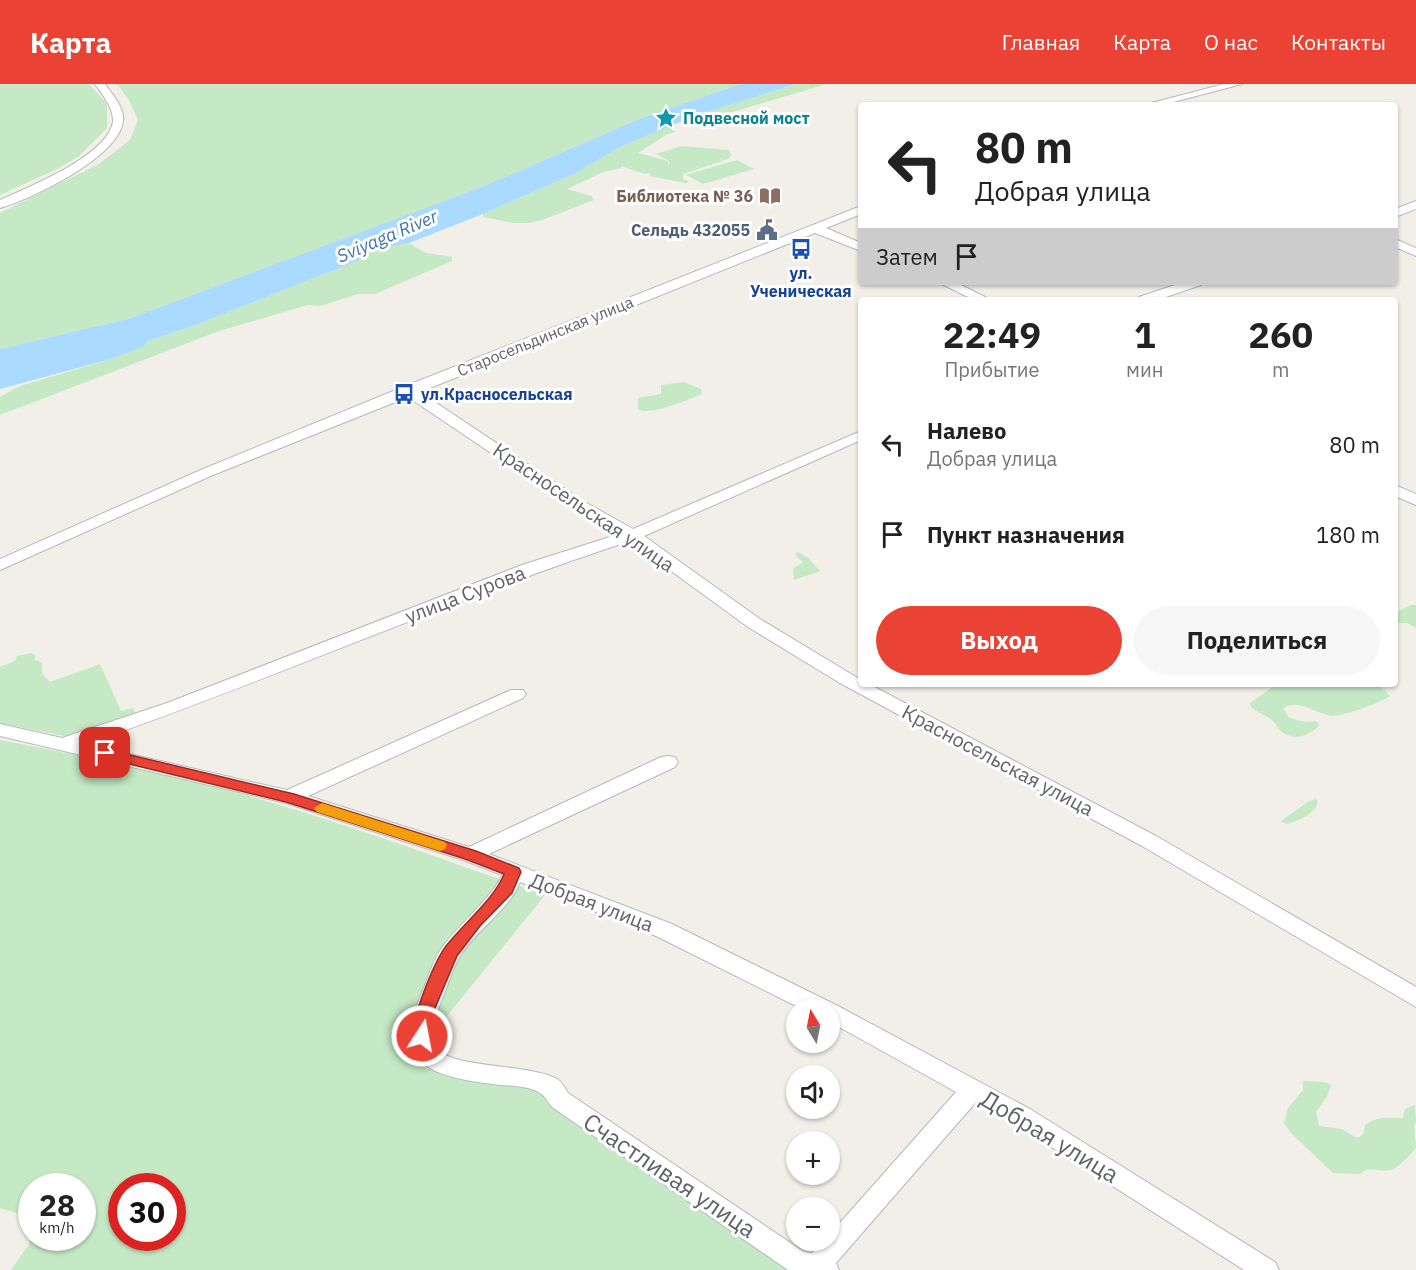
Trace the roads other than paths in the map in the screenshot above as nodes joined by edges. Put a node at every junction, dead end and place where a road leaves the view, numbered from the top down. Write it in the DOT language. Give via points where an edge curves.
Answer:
graph roads {
  1 [pos="100,84"];
  2 [pos="1237,84"];
  3 [pos="1162,102"];
  4 [pos="0,204"];
  5 [pos="1416,205"];
  6 [pos="858,211"];
  7 [pos="1398,212"];
  8 [pos="814,228"];
  9 [pos="1398,244"];
  10 [pos="858,246"];
  11 [pos="1416,252"];
  12 [pos="951,285"];
  13 [pos="1187,285"];
  14 [pos="978,297"];
  15 [pos="1153,297"];
  16 [pos="408,390"];
  17 [pos="858,436"];
  18 [pos="1398,491"];
  19 [pos="1416,500"];
  20 [pos="602,518"];
  21 [pos="632,534"];
  22 [pos="607,543"];
  23 [pos="0,565"];
  24 [pos="858,685"];
  25 [pos="861,687"];
  26 [pos="517,694"];
  27 [pos="0,730"];
  28 [pos="65,744"];
  29 [pos="668,762"];
  30 [pos="289,797"];
  31 [pos="470,855"];
  32 [pos="513,872"];
  33 [pos="1416,998"];
  34 [pos="803,999"];
  35 [pos="840,1017"];
  36 [pos="973,1089"];
  37 [pos="822,1267"];
  38 [pos="1266,1270"];
  1 -- 4 [label="street" via="116,111 118,123 111,138 74,168"];
  2 -- 3 [label="street"];
  5 -- 7 [label="street"];
  6 -- 8 [label="street, Старосельдинская улица"];
  8 -- 10 [label="street"];
  8 -- 16 [label="street, Старосельдинская улица"];
  9 -- 11 [label="street"];
  12 -- 14 [label="street"];
  13 -- 15 [label="street"];
  16 -- 20 [label="street, Красносельская улица"];
  16 -- 23 [label="street, Старосельдинская улица" via="101,518"];
  17 -- 21 [label="street, улица Сурова"];
  18 -- 19 [label="street"];
  20 -- 21 [label="street, Красносельская улица"];
  20 -- 22 [label="street" via="607,527"];
  21 -- 22 [label="street, улица Сурова"];
  21 -- 24 [label="street, Красносельская улица" via="754,623"];
  22 -- 28 [label="street, улица Сурова" via="528,569"];
  25 -- 33 [label="street, Красносельская улица" via="1149,841"];
  26 -- 30 [label="street"];
  27 -- 28 [label="street, Добрая улица"];
  28 -- 30 [label="street, Добрая улица"];
  29 -- 31 [label="street"];
  30 -- 31 [label="street, Добрая улица"];
  31 -- 32 [label="street, Добрая улица"];
  32 -- 34 [label="street, Добрая улица" via="664,930"];
  32 -- 37 [label="street, Счастливая улица" via="507,889 450,953 425,1013 422,1036 426,1052 438,1063 457,1070 532,1079 551,1087 560,1100 799,1263"];
  35 -- 36 [label="street, Добрая улица"];
  36 -- 37 [label="street"];
  36 -- 38 [label="street, Добрая улица"];
}
